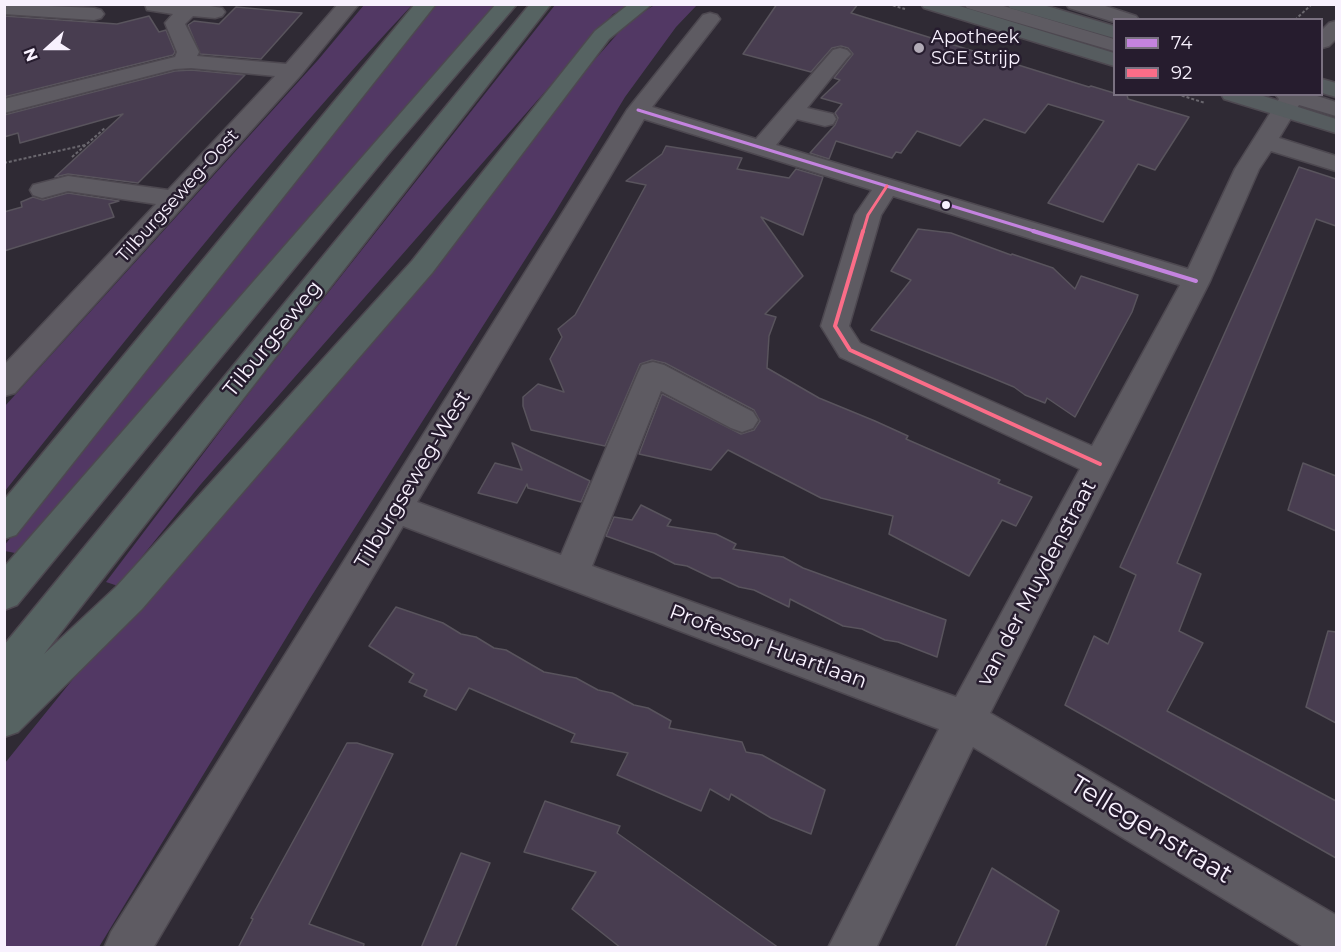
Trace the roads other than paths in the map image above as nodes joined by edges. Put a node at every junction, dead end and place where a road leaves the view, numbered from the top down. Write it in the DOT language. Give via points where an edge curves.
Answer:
graph roads {
  1 [pos="349,4"];
  2 [pos="426,4"];
  3 [pos="507,4"];
  4 [pos="541,4"];
  5 [pos="642,4"];
  6 [pos="931,4"];
  7 [pos="974,4"];
  8 [pos="1017,4"];
  9 [pos="1077,4"];
  10 [pos="154,6"];
  11 [pos="4,8"];
  12 [pos="188,9"];
  13 [pos="215,12"];
  14 [pos="94,14"];
  15 [pos="1122,18"];
  16 [pos="710,19"];
  17 [pos="1336,27"];
  18 [pos="1113,32"];
  19 [pos="1323,41"];
  20 [pos="1113,45"];
  21 [pos="840,54"];
  22 [pos="1113,60"];
  23 [pos="183,62"];
  24 [pos="292,71"];
  25 [pos="1255,96"];
  26 [pos="1289,99"];
  27 [pos="4,106"];
  28 [pos="1336,109"];
  29 [pos="638,110"];
  30 [pos="792,111"];
  31 [pos="825,120"];
  32 [pos="1336,126"];
  33 [pos="1264,141"];
  34 [pos="761,148"];
  35 [pos="1336,164"];
  36 [pos="887,186"];
  37 [pos="42,190"];
  38 [pos="174,199"];
  39 [pos="1196,281"];
  40 [pos="4,385"];
  41 [pos="742,420"];
  42 [pos="1100,464"];
  43 [pos="396,508"];
  44 [pos="4,525"];
  45 [pos="571,573"];
  46 [pos="4,594"];
  47 [pos="4,675"];
  48 [pos="4,718"];
  49 [pos="965,720"];
  50 [pos="1336,940"];
  51 [pos="127,948"];
  52 [pos="851,948"];
  1 -- 24 [label="street, Tilburgseweg-Oost"];
  2 -- 44 [label="highway"];
  3 -- 46 [label="highway, Tilburgseweg"];
  4 -- 47 [label="highway, Tilburgseweg"];
  5 -- 48 [label="highway" via="602,35 422,267 129,598"];
  6 -- 22 [label="main road"];
  7 -- 20 [label="street"];
  8 -- 18 [label="main road"];
  9 -- 15 [label="street"];
  10 -- 12 [label="street"];
  11 -- 14 [label="street"];
  12 -- 13 [label="street"];
  12 -- 23 [label="street" via="174,23 188,52"];
  16 -- 29 [label="street, Tilburgseweg-West"];
  17 -- 19 [label="street"];
  21 -- 30 [label="street"];
  23 -- 24 [label="street"];
  23 -- 27 [label="street"];
  24 -- 38 [label="street, Tilburgseweg-Oost"];
  25 -- 26 [label="main road"];
  26 -- 28 [label="street"];
  26 -- 32 [label="main road"];
  26 -- 33 [label="street, van der Muydenstraat"];
  29 -- 34 [label="street"];
  29 -- 43 [label="street, Tilburgseweg-West"];
  30 -- 31 [label="street"];
  30 -- 34 [label="street"];
  33 -- 35 [label="street"];
  33 -- 39 [label="street, van der Muydenstraat" via="1247,169"];
  34 -- 36 [label="street"];
  36 -- 39 [label="street"];
  36 -- 42 [label="street" via="868,215 835,326 850,350"];
  37 -- 38 [label="street" via="68,183"];
  38 -- 40 [label="street, Tilburgseweg-Oost"];
  39 -- 42 [label="street, van der Muydenstraat"];
  41 -- 45 [label="street" via="653,373"];
  42 -- 49 [label="street, van der Muydenstraat"];
  43 -- 45 [label="street, Professor Huartlaan"];
  43 -- 51 [label="street, Tilburgseweg-West"];
  45 -- 49 [label="street, Professor Huartlaan"];
  49 -- 50 [label="street, Tellegenstraat"];
  49 -- 52 [label="street, van der Muydenstraat"];
}
